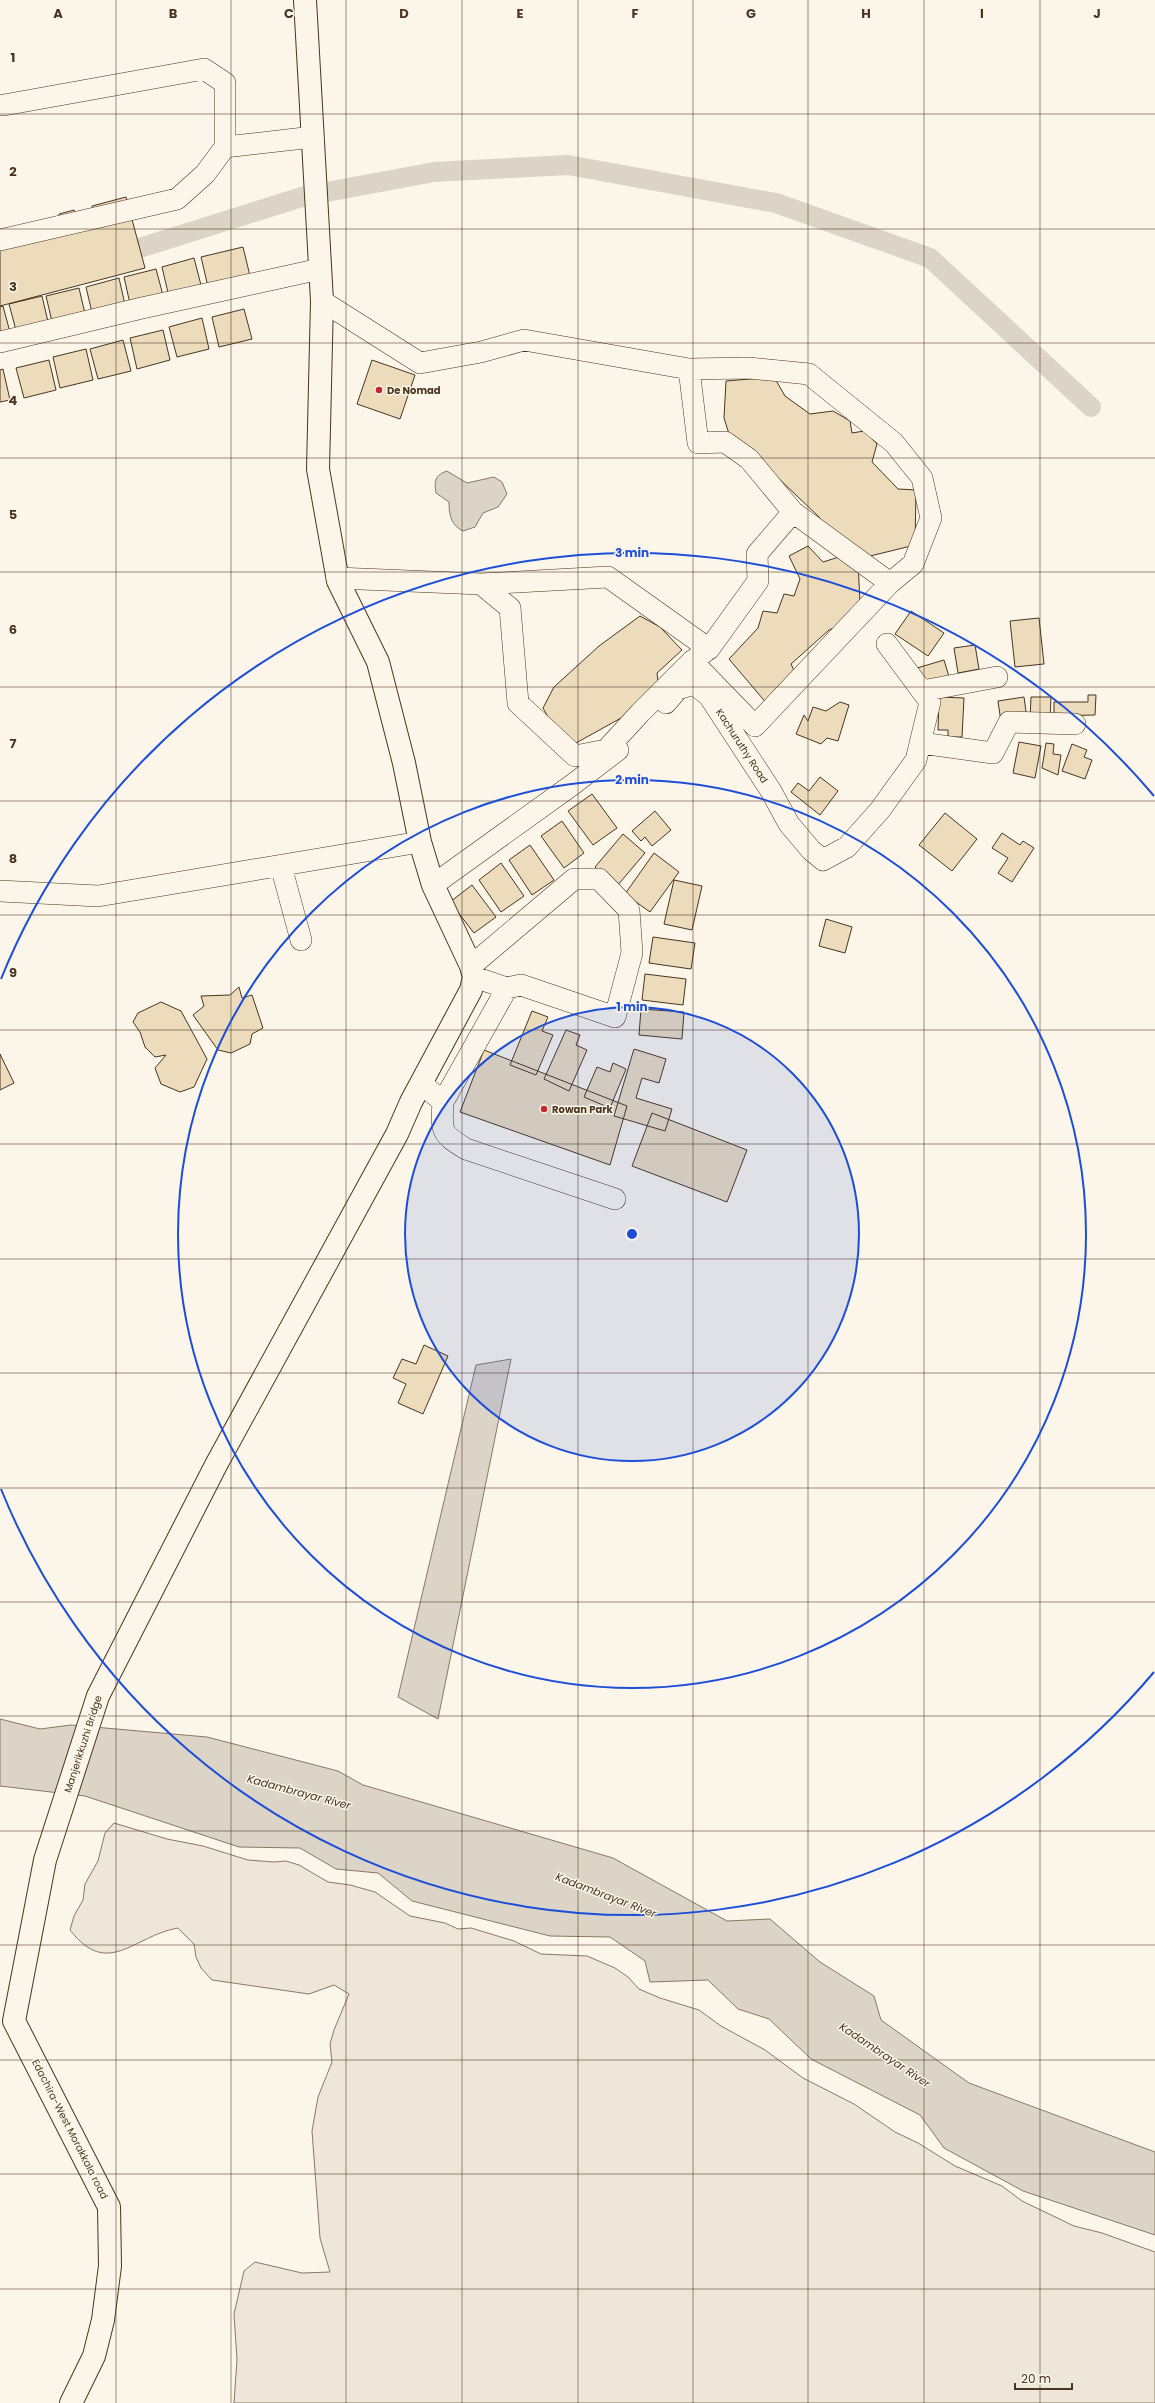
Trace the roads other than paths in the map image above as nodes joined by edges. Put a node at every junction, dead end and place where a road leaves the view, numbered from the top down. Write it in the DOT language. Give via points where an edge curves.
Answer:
graph roads {
  1 [pos="305,0"];
  2 [pos="4,105"];
  3 [pos="313,137"];
  4 [pos="225,147"];
  5 [pos="0,240"];
  6 [pos="320,269"];
  7 [pos="322,301"];
  8 [pos="0,342"];
  9 [pos="690,369"];
  10 [pos="793,512"];
  11 [pos="337,578"];
  12 [pos="890,583"];
  13 [pos="481,584"];
  14 [pos="887,644"];
  15 [pos="709,649"];
  16 [pos="692,662"];
  17 [pos="997,677"];
  18 [pos="922,691"];
  19 [pos="1075,724"];
  20 [pos="921,743"];
  21 [pos="420,842"];
  22 [pos="281,866"];
  23 [pos="433,885"];
  24 [pos="0,891"];
  25 [pos="301,940"];
  26 [pos="472,971"];
  27 [pos="507,988"];
  28 [pos="421,1083"];
  29 [pos="443,1102"];
  30 [pos="615,1199"];
  31 [pos="14,2021"];
  32 [pos="71,2403"];
  1 -- 3 [label="main road"];
  2 -- 4 [label="street" via="204,69 225,83"];
  3 -- 4 [label="street"];
  3 -- 6 [label="main road"];
  4 -- 5 [label="street" via="205,174 177,198"];
  6 -- 7 [label="main road"];
  6 -- 8 [label="street"];
  7 -- 9 [label="street" via="420,363 481,352 524,340"];
  7 -- 11 [label="main road" via="318,469"];
  9 -- 10 [label="street" via="698,443 725,442 749,459"];
  9 -- 12 [label="street" via="749,368 809,374 894,444 922,478 931,518 913,564"];
  10 -- 12 [label="street"];
  10 -- 15 [label="street" via="757,554 758,581"];
  11 -- 13 [label="street"];
  11 -- 21 [label="main road" via="378,662 404,764"];
  12 -- 16 [label="street" via="755,726"];
  13 -- 15 [label="street" via="608,577"];
  13 -- 16 [label="street" via="510,608 518,704 575,756 606,750"];
  14 -- 18 [label="street, Kachuruthy Road"];
  15 -- 16 [label="street"];
  17 -- 18 [label="street"];
  18 -- 20 [label="street, Kachuruthy Road" via="930,702"];
  19 -- 20 [label="street" via="1009,722 993,753"];
  20 -- 23 [label="street, Kachuruthy Road" via="916,760 880,810 847,847 823,860 789,824 771,791 709,696 694,684 678,689 620,748"];
  21 -- 22 [label="street"];
  21 -- 23 [label="main road"];
  22 -- 24 [label="street" via="98,896"];
  22 -- 25 [label="street"];
  23 -- 26 [label="main road"];
  26 -- 27 [label="street"];
  26 -- 27 [label="street" via="574,879 598,880 629,910 632,953 615,1017 521,985"];
  26 -- 28 [label="main road, Manjerikkuzhi Bridge" via="471,990"];
  27 -- 29 [label="street"];
  28 -- 29 [label="street"];
  28 -- 31 [label="main road, Manjerikkuzhi Bridge" via="393,1141 216,1465 98,1696 45,1860"];
  29 -- 30 [label="street" via="441,1127 447,1137 466,1149"];
  31 -- 32 [label="main road, Edachira-West Morakkala road" via="109,2207 110,2266 104,2320 94,2356"];
}
